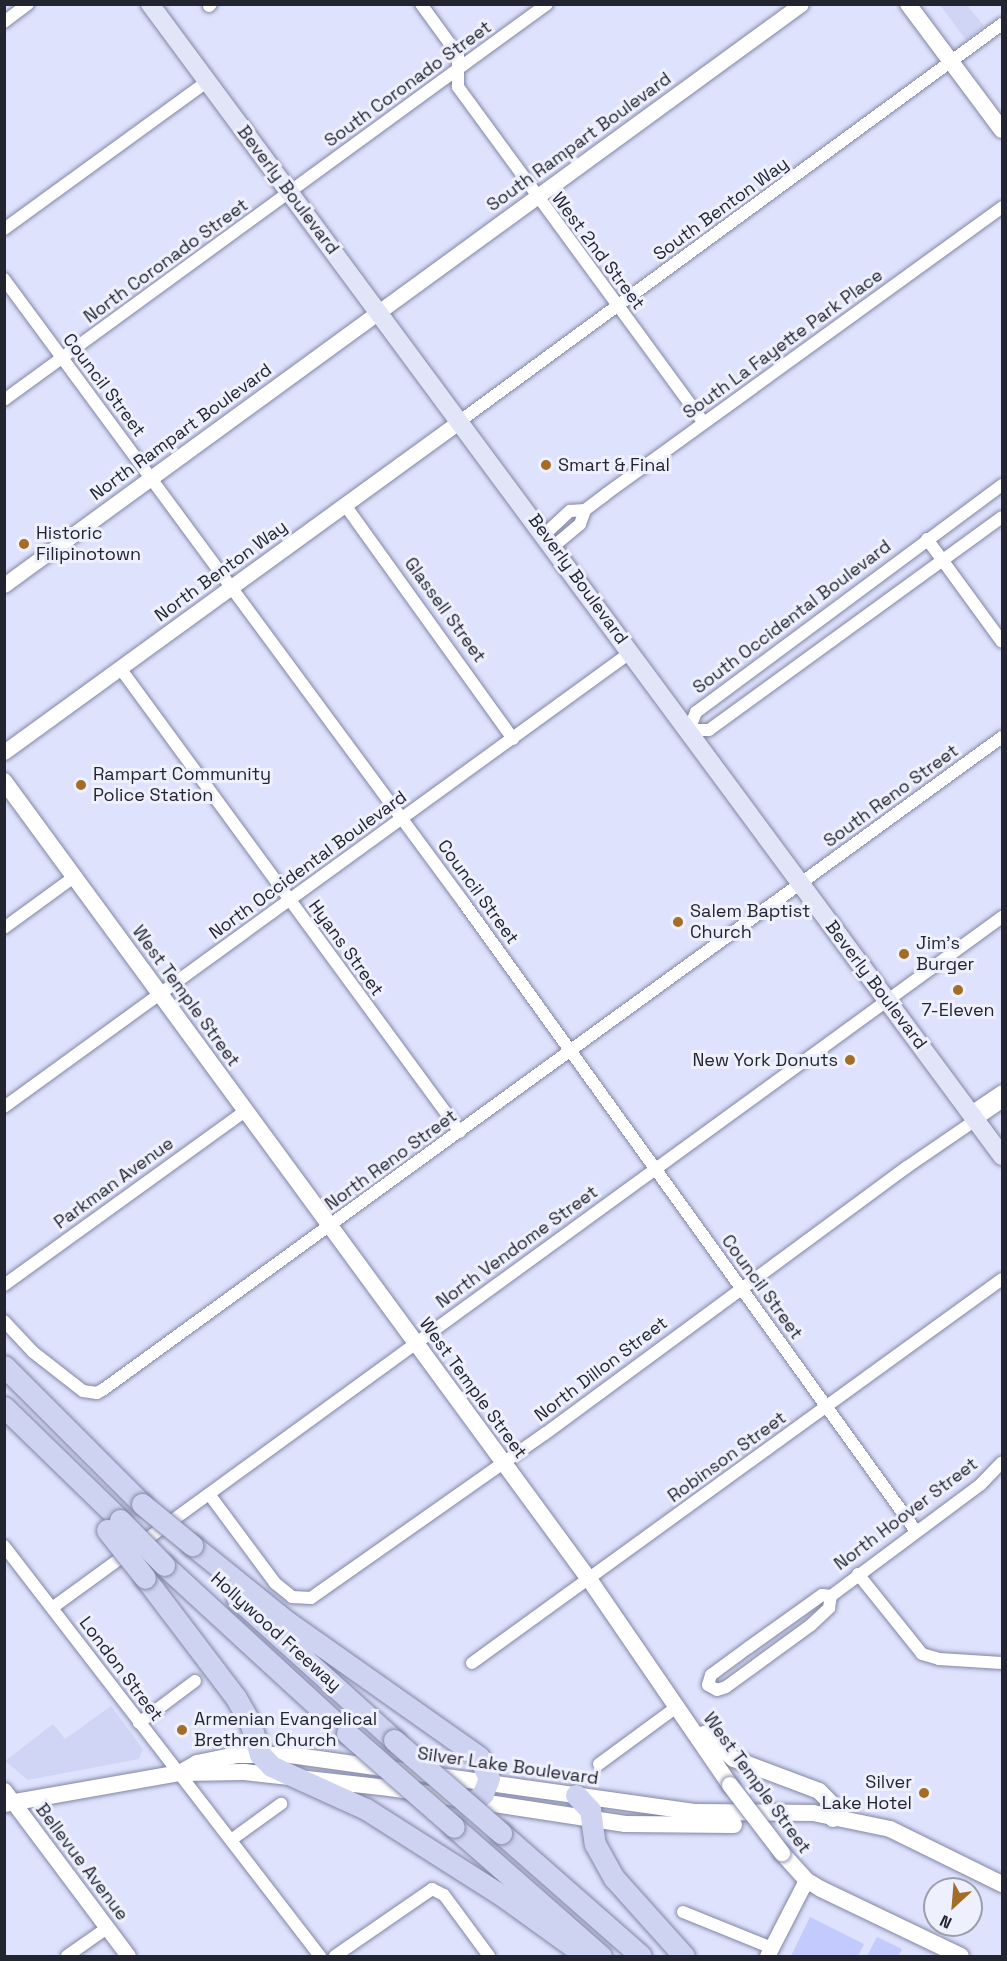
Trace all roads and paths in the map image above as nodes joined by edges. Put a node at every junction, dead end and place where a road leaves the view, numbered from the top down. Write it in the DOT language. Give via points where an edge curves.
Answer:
graph roads {
  1 [pos="28,4"];
  2 [pos="150,4"];
  3 [pos="421,4"];
  4 [pos="547,4"];
  5 [pos="801,4"];
  6 [pos="908,4"];
  7 [pos="4,22"];
  8 [pos="1002,24"];
  9 [pos="951,64"];
  10 [pos="458,70"];
  11 [pos="206,82"];
  12 [pos="1002,130"];
  13 [pos="290,192"];
  14 [pos="536,199"];
  15 [pos="1002,207"];
  16 [pos="4,229"];
  17 [pos="4,279"];
  18 [pos="618,306"];
  19 [pos="381,312"];
  20 [pos="62,359"];
  21 [pos="4,400"];
  22 [pos="460,421"];
  23 [pos="704,423"];
  24 [pos="151,478"];
  25 [pos="1002,485"];
  26 [pos="345,505"];
  27 [pos="585,510"];
  28 [pos="1002,517"];
  29 [pos="927,539"];
  30 [pos="549,540"];
  31 [pos="941,561"];
  32 [pos="4,585"];
  33 [pos="232,585"];
  34 [pos="1002,642"];
  35 [pos="631,651"];
  36 [pos="120,668"];
  37 [pos="689,730"];
  38 [pos="1002,737"];
  39 [pos="513,739"];
  40 [pos="4,752"];
  41 [pos="4,781"];
  42 [pos="402,819"];
  43 [pos="74,877"];
  44 [pos="800,883"];
  45 [pos="289,901"];
  46 [pos="1002,917"];
  47 [pos="4,928"];
  48 [pos="160,995"];
  49 [pos="888,1001"];
  50 [pos="569,1053"];
  51 [pos="1002,1091"];
  52 [pos="1002,1102"];
  53 [pos="4,1107"];
  54 [pos="245,1111"];
  55 [pos="974,1116"];
  56 [pos="460,1132"];
  57 [pos="1002,1156"];
  58 [pos="654,1170"];
  59 [pos="331,1226"];
  60 [pos="1002,1279"];
  61 [pos="4,1285"];
  62 [pos="741,1288"];
  63 [pos="4,1321"];
  64 [pos="416,1344"];
  65 [pos="4,1366"];
  66 [pos="4,1407"];
  67 [pos="826,1407"];
  68 [pos="1002,1462"];
  69 [pos="503,1463"];
  70 [pos="209,1494"];
  71 [pos="113,1525"];
  72 [pos="916,1531"];
  73 [pos="4,1546"];
  74 [pos="189,1547"];
  75 [pos="858,1574"];
  76 [pos="589,1579"];
  77 [pos="831,1596"];
  78 [pos="52,1608"];
  79 [pos="471,1663"];
  80 [pos="1002,1663"];
  81 [pos="195,1681"];
  82 [pos="678,1706"];
  83 [pos="139,1724"];
  84 [pos="691,1726"];
  85 [pos="260,1754"];
  86 [pos="599,1764"];
  87 [pos="180,1773"];
  88 [pos="284,1775"];
  89 [pos="488,1783"];
  90 [pos="576,1795"];
  91 [pos="8,1799"];
  92 [pos="472,1802"];
  93 [pos="281,1804"];
  94 [pos="833,1819"];
  95 [pos="593,1820"];
  96 [pos="231,1840"];
  97 [pos="806,1880"];
  98 [pos="1002,1884"];
  99 [pos="683,1912"];
  100 [pos="107,1928"];
  101 [pos="770,1952"];
  102 [pos="956,1955"];
  103 [pos="67,1956"];
  104 [pos="128,1956"];
  105 [pos="320,1956"];
  106 [pos="335,1956"];
  107 [pos="489,1956"];
  108 [pos="586,1956"];
  109 [pos="601,1956"];
  110 [pos="641,1956"];
  111 [pos="684,1956"];
  1 -- 7 [label="street"];
  2 -- 11 [label="main road, Beverly Boulevard"];
  3 -- 10 [label="street, West 2nd Street" via="458,55"];
  4 -- 10 [label="street, South Coronado Street"];
  5 -- 14 [label="street, South Rampart Boulevard"];
  6 -- 9 [label="main road"];
  8 -- 9 [label="street, South Benton Way"];
  9 -- 12 [label="main road"];
  9 -- 18 [label="street, South Benton Way"];
  10 -- 13 [label="street, South Coronado Street"];
  10 -- 14 [label="street, West 2nd Street" via="458,87"];
  11 -- 13 [label="main road, Beverly Boulevard"];
  11 -- 16 [label="street"];
  13 -- 19 [label="main road, Beverly Boulevard"];
  13 -- 20 [label="street, North Coronado Street"];
  14 -- 18 [label="street, West 2nd Street"];
  14 -- 19 [label="street, South Rampart Boulevard"];
  15 -- 23 [label="street, South La Fayette Park Place"];
  17 -- 20 [label="street, Council Street"];
  18 -- 22 [label="street, South Benton Way"];
  18 -- 23 [label="street, West 2nd Street"];
  19 -- 22 [label="main road, Beverly Boulevard"];
  19 -- 24 [label="street, North Rampart Boulevard"];
  20 -- 21 [label="street, North Coronado Street"];
  20 -- 24 [label="street, Council Street"];
  22 -- 26 [label="street, North Benton Way"];
  22 -- 30 [label="main road, Beverly Boulevard"];
  23 -- 27 [label="street, South La Fayette Park Place"];
  24 -- 32 [label="street, North Rampart Boulevard"];
  24 -- 33 [label="street, Council Street"];
  25 -- 29 [label="street, South Occidental Boulevard"];
  26 -- 33 [label="street, North Benton Way"];
  26 -- 39 [label="street, Glassell Street"];
  27 -- 30 [label="street, South La Fayette Park Place" via="580,524"];
  27 -- 30 [label="street, South La Fayette Park Place" via="570,511"];
  28 -- 31 [label="street"];
  29 -- 31 [label="street"];
  29 -- 37 [label="street, South Occidental Boulevard" via="696,712"];
  30 -- 35 [label="main road, Beverly Boulevard"];
  31 -- 34 [label="street"];
  31 -- 37 [label="street" via="709,730"];
  33 -- 36 [label="street, North Benton Way"];
  33 -- 42 [label="street, Council Street"];
  35 -- 37 [label="main road, Beverly Boulevard"];
  35 -- 39 [label="street, North Occidental Boulevard"];
  36 -- 40 [label="street, North Benton Way"];
  36 -- 45 [label="street, Hyans Street"];
  37 -- 44 [label="main road, Beverly Boulevard"];
  38 -- 44 [label="street, South Reno Street"];
  39 -- 42 [label="street, North Occidental Boulevard"];
  41 -- 43 [label="main road, West Temple Street"];
  42 -- 45 [label="street, North Occidental Boulevard"];
  42 -- 50 [label="street, Council Street"];
  43 -- 47 [label="street"];
  43 -- 48 [label="main road, West Temple Street"];
  44 -- 49 [label="main road, Beverly Boulevard"];
  44 -- 50 [label="street, North Reno Street"];
  45 -- 48 [label="street, North Occidental Boulevard"];
  45 -- 56 [label="street, Hyans Street"];
  46 -- 49 [label="street, North Vendome Street"];
  48 -- 53 [label="street, North Occidental Boulevard"];
  48 -- 54 [label="main road, West Temple Street"];
  49 -- 55 [label="main road, Beverly Boulevard"];
  49 -- 58 [label="street, North Vendome Street"];
  50 -- 56 [label="street, North Reno Street"];
  50 -- 58 [label="street, Council Street"];
  51 -- 55 [label="street"];
  52 -- 55 [label="street"];
  54 -- 59 [label="main road, West Temple Street"];
  54 -- 61 [label="street, Parkman Avenue"];
  55 -- 57 [label="main road, Beverly Boulevard"];
  55 -- 62 [label="street, North Dillon Street"];
  56 -- 59 [label="street, North Reno Street"];
  58 -- 62 [label="street, Council Street"];
  58 -- 64 [label="street, North Vendome Street"];
  59 -- 63 [label="street, North Reno Street" via="97,1393 83,1391 33,1352"];
  59 -- 64 [label="main road, West Temple Street"];
  60 -- 67 [label="street, Robinson Street"];
  62 -- 67 [label="street, Council Street"];
  62 -- 69 [label="street, North Dillon Street"];
  64 -- 69 [label="main road, West Temple Street"];
  64 -- 70 [label="street, North Vendome Street"];
  65 -- 74 [label="highway, Hollywood Freeway, bridge"];
  66 -- 71 [label="highway, Hollywood Freeway"];
  67 -- 72 [label="street, Council Street"];
  67 -- 76 [label="street, Robinson Street"];
  68 -- 72 [label="street, North Hoover Street" via="981,1484"];
  69 -- 70 [label="street, North Dillon Street" via="305,1600 292,1597 275,1583"];
  69 -- 76 [label="main road, West Temple Street"];
  70 -- 78 [label="street, North Vendome Street"];
  71 -- 85 [label="highway, bridge" via="145,1578 240,1704"];
  71 -- 109 [label="highway, Hollywood Freeway, bridge" via="164,1565"];
  72 -- 75 [label="street, North Hoover Street"];
  73 -- 78 [label="street, London Street"];
  74 -- 89 [label="highway" via="470,1750 485,1765"];
  74 -- 110 [label="highway, Hollywood Freeway, bridge" via="394,1740"];
  75 -- 77 [label="street, North Hoover Street"];
  75 -- 80 [label="street" via="922,1654 939,1659"];
  76 -- 79 [label="street, Robinson Street"];
  76 -- 82 [label="main road, West Temple Street"];
  77 -- 77 [label="street, North Hoover Street" via="822,1594 711,1675 708,1684 717,1690 726,1687 816,1620 829,1608"];
  78 -- 83 [label="street, London Street"];
  81 -- 83 [label="street"];
  82 -- 84 [label="main road, West Temple Street"];
  82 -- 86 [label="street"];
  83 -- 87 [label="street, London Street"];
  84 -- 94 [label="main road" via="734,1759 819,1791 833,1805"];
  84 -- 97 [label="main road, West Temple Street, bridge" via="730,1785"];
  85 -- 87 [label="main road, Silver Lake Boulevard" via="197,1763"];
  85 -- 88 [label="highway"];
  85 -- 89 [label="main road, Silver Lake Boulevard"];
  87 -- 88 [label="main road, Silver Lake Boulevard"];
  87 -- 91 [label="main road, Silver Lake Boulevard"];
  87 -- 96 [label="street, London Street"];
  88 -- 92 [label="main road, Silver Lake Boulevard"];
  88 -- 108 [label="highway" via="366,1809 504,1897"];
  89 -- 90 [label="main road, Silver Lake Boulevard"];
  89 -- 92 [label="highway"];
  90 -- 94 [label="main road, Silver Lake Boulevard" via="696,1812 813,1813"];
  90 -- 95 [label="highway"];
  91 -- 100 [label="street, Bellevue Avenue"];
  92 -- 95 [label="main road, Silver Lake Boulevard"];
  93 -- 96 [label="street"];
  94 -- 95 [label="main road, Silver Lake Boulevard" via="815,1824 670,1825"];
  94 -- 98 [label="main road, Silver Lake Boulevard" via="890,1829"];
  95 -- 111 [label="highway" via="595,1844 614,1878"];
  96 -- 105 [label="street, London Street"];
  97 -- 101 [label="street"];
  97 -- 102 [label="main road, West Temple Street"];
  99 -- 101 [label="street"];
  100 -- 103 [label="street"];
  100 -- 104 [label="street, Bellevue Avenue"];
  106 -- 107 [label="street" via="428,1889 436,1889"];
}
